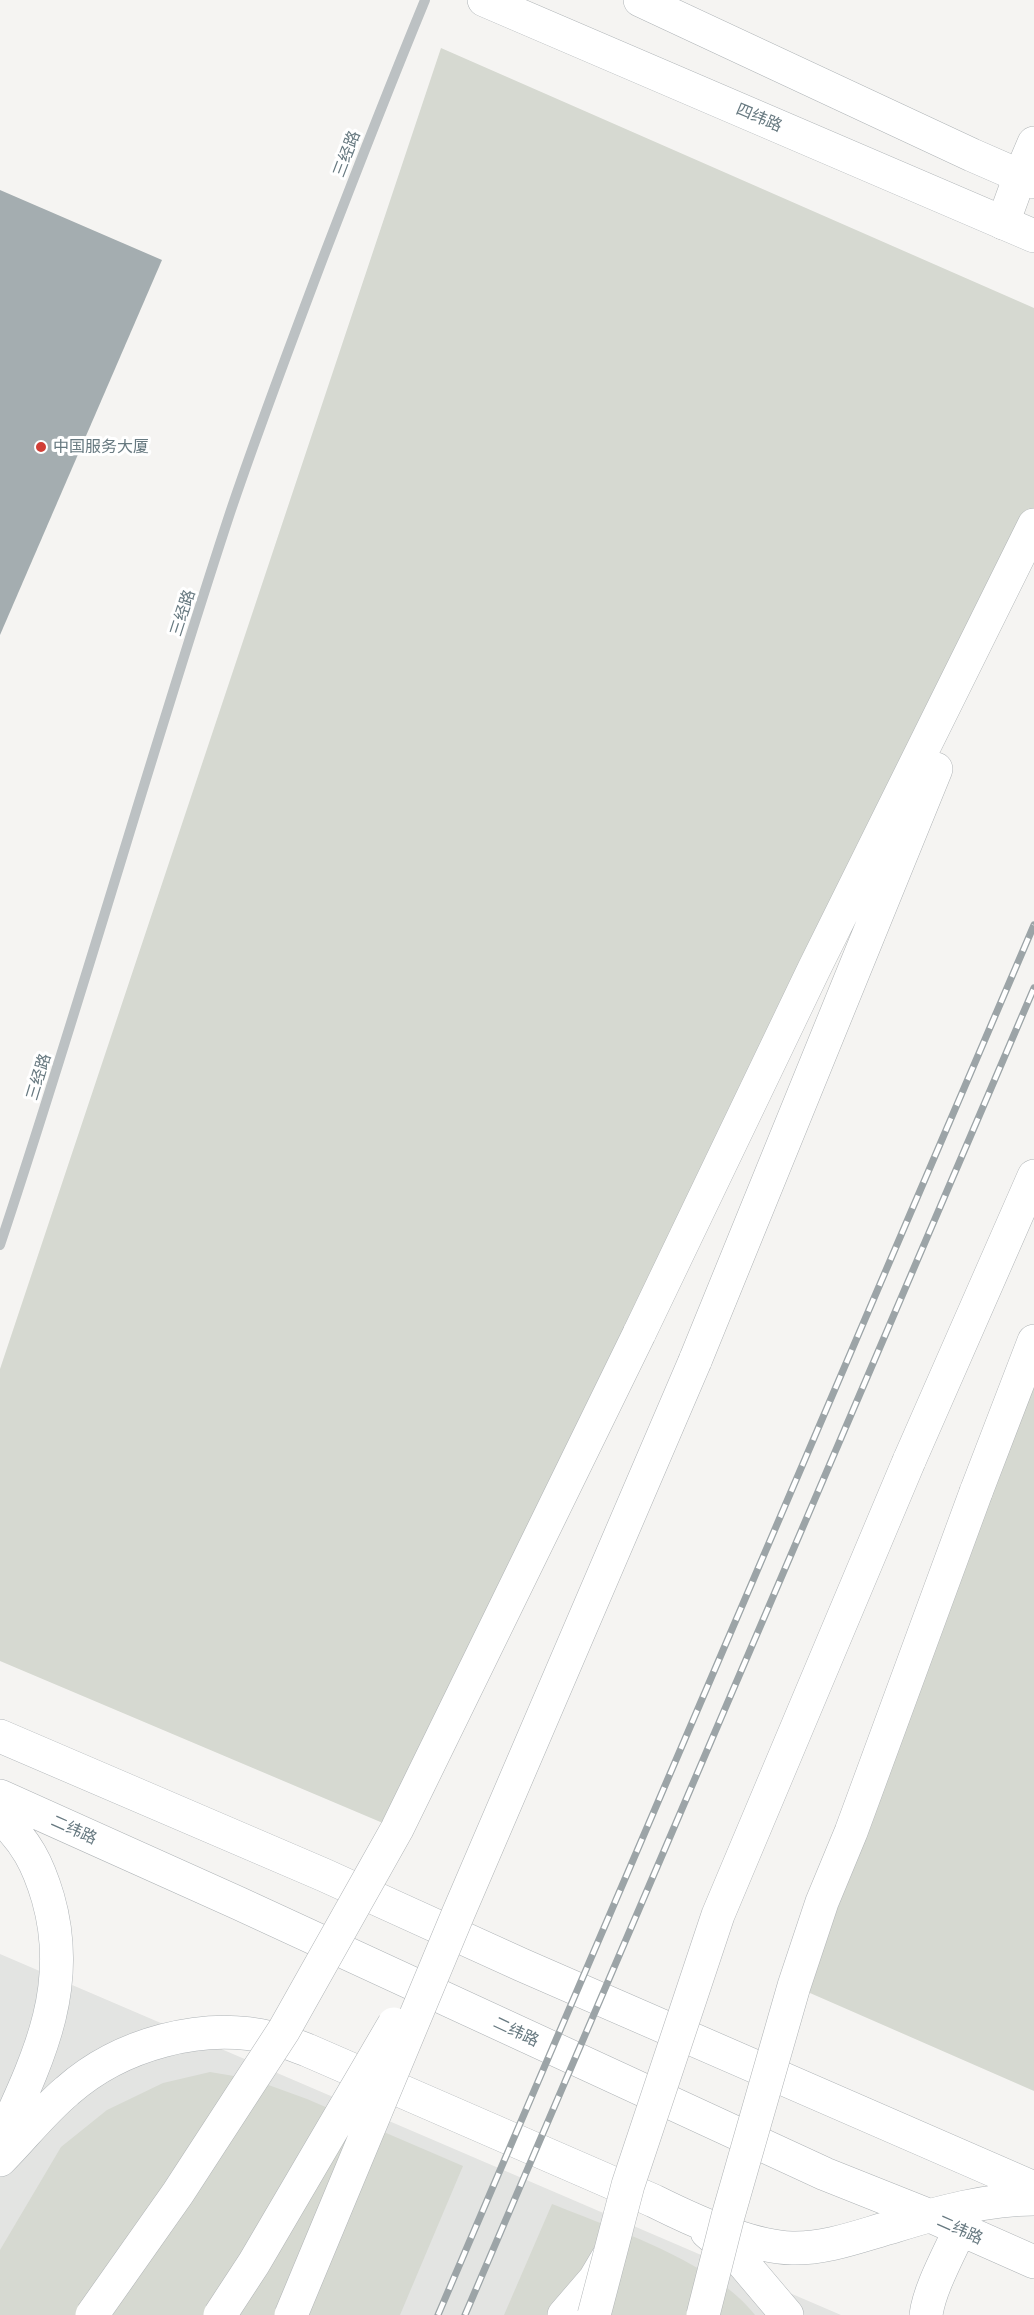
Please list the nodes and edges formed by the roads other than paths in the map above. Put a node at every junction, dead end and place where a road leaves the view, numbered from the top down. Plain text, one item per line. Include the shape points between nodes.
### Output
1 (425, 0) edge
2 (484, 0) edge
3 (640, 0) edge
4 (1034, 143) edge
5 (1027, 179) edge
6 (1004, 223) junction
7 (1034, 236) edge
8 (1034, 525) edge
9 (1034, 532) edge
10 (1034, 1176) edge
11 (0, 1245) edge
12 (1034, 1341) edge
13 (0, 1736) edge
14 (0, 1796) edge
15 (0, 1817) edge
16 (458, 1914) junction
17 (0, 2142) edge
18 (0, 2160) edge
19 (986, 2168) junction
20 (1034, 2188) edge
21 (1034, 2199) edge
22 (928, 2215) junction
23 (685, 2217) junction
24 (965, 2218) junction
25 (609, 2255) junction
26 (1034, 2262) edge
27 (92, 2315) edge
28 (220, 2315) edge
29 (291, 2315) edge
30 (564, 2315) edge
31 (594, 2315) edge
32 (703, 2315) edge
33 (787, 2315) edge
34 (926, 2315) edge

1 - 11 street, 三经路 via 296,330 231,511
2 - 6 main road, 四纬路
3 - 5 main road
4 - 5 main road
5 - 6 main road
6 - 7 main road, 四纬路
8 - 27 main road, bridge via 392,1839 284,2030 178,2193
9 - 16 main road, bridge via 695,1361
10 - 25 main road, bridge via 909,1461 718,1916 647,2126
12 - 32 main road, bridge via 806,1946
13 - 19 main road
14 - 22 main road, 二纬路 via 825,2174
15 - 17 main road via 19,1834 32,1854 43,1883 57,1957 54,2002 42,2046
16 - 28 main road, bridge
16 - 29 main road, bridge
18 - 23 main road via 61,2096 109,2061 166,2041 239,2034 272,2038 307,2050
19 - 20 main road
19 - 24 main road
21 - 24 main road via 1011,2199
22 - 23 main road via 846,2240 801,2248 748,2240
22 - 24 main road
23 - 33 main road via 743,2263
24 - 26 main road, 二纬路
24 - 34 main road via 930,2296
25 - 30 main road via 595,2279
25 - 31 main road, bridge

